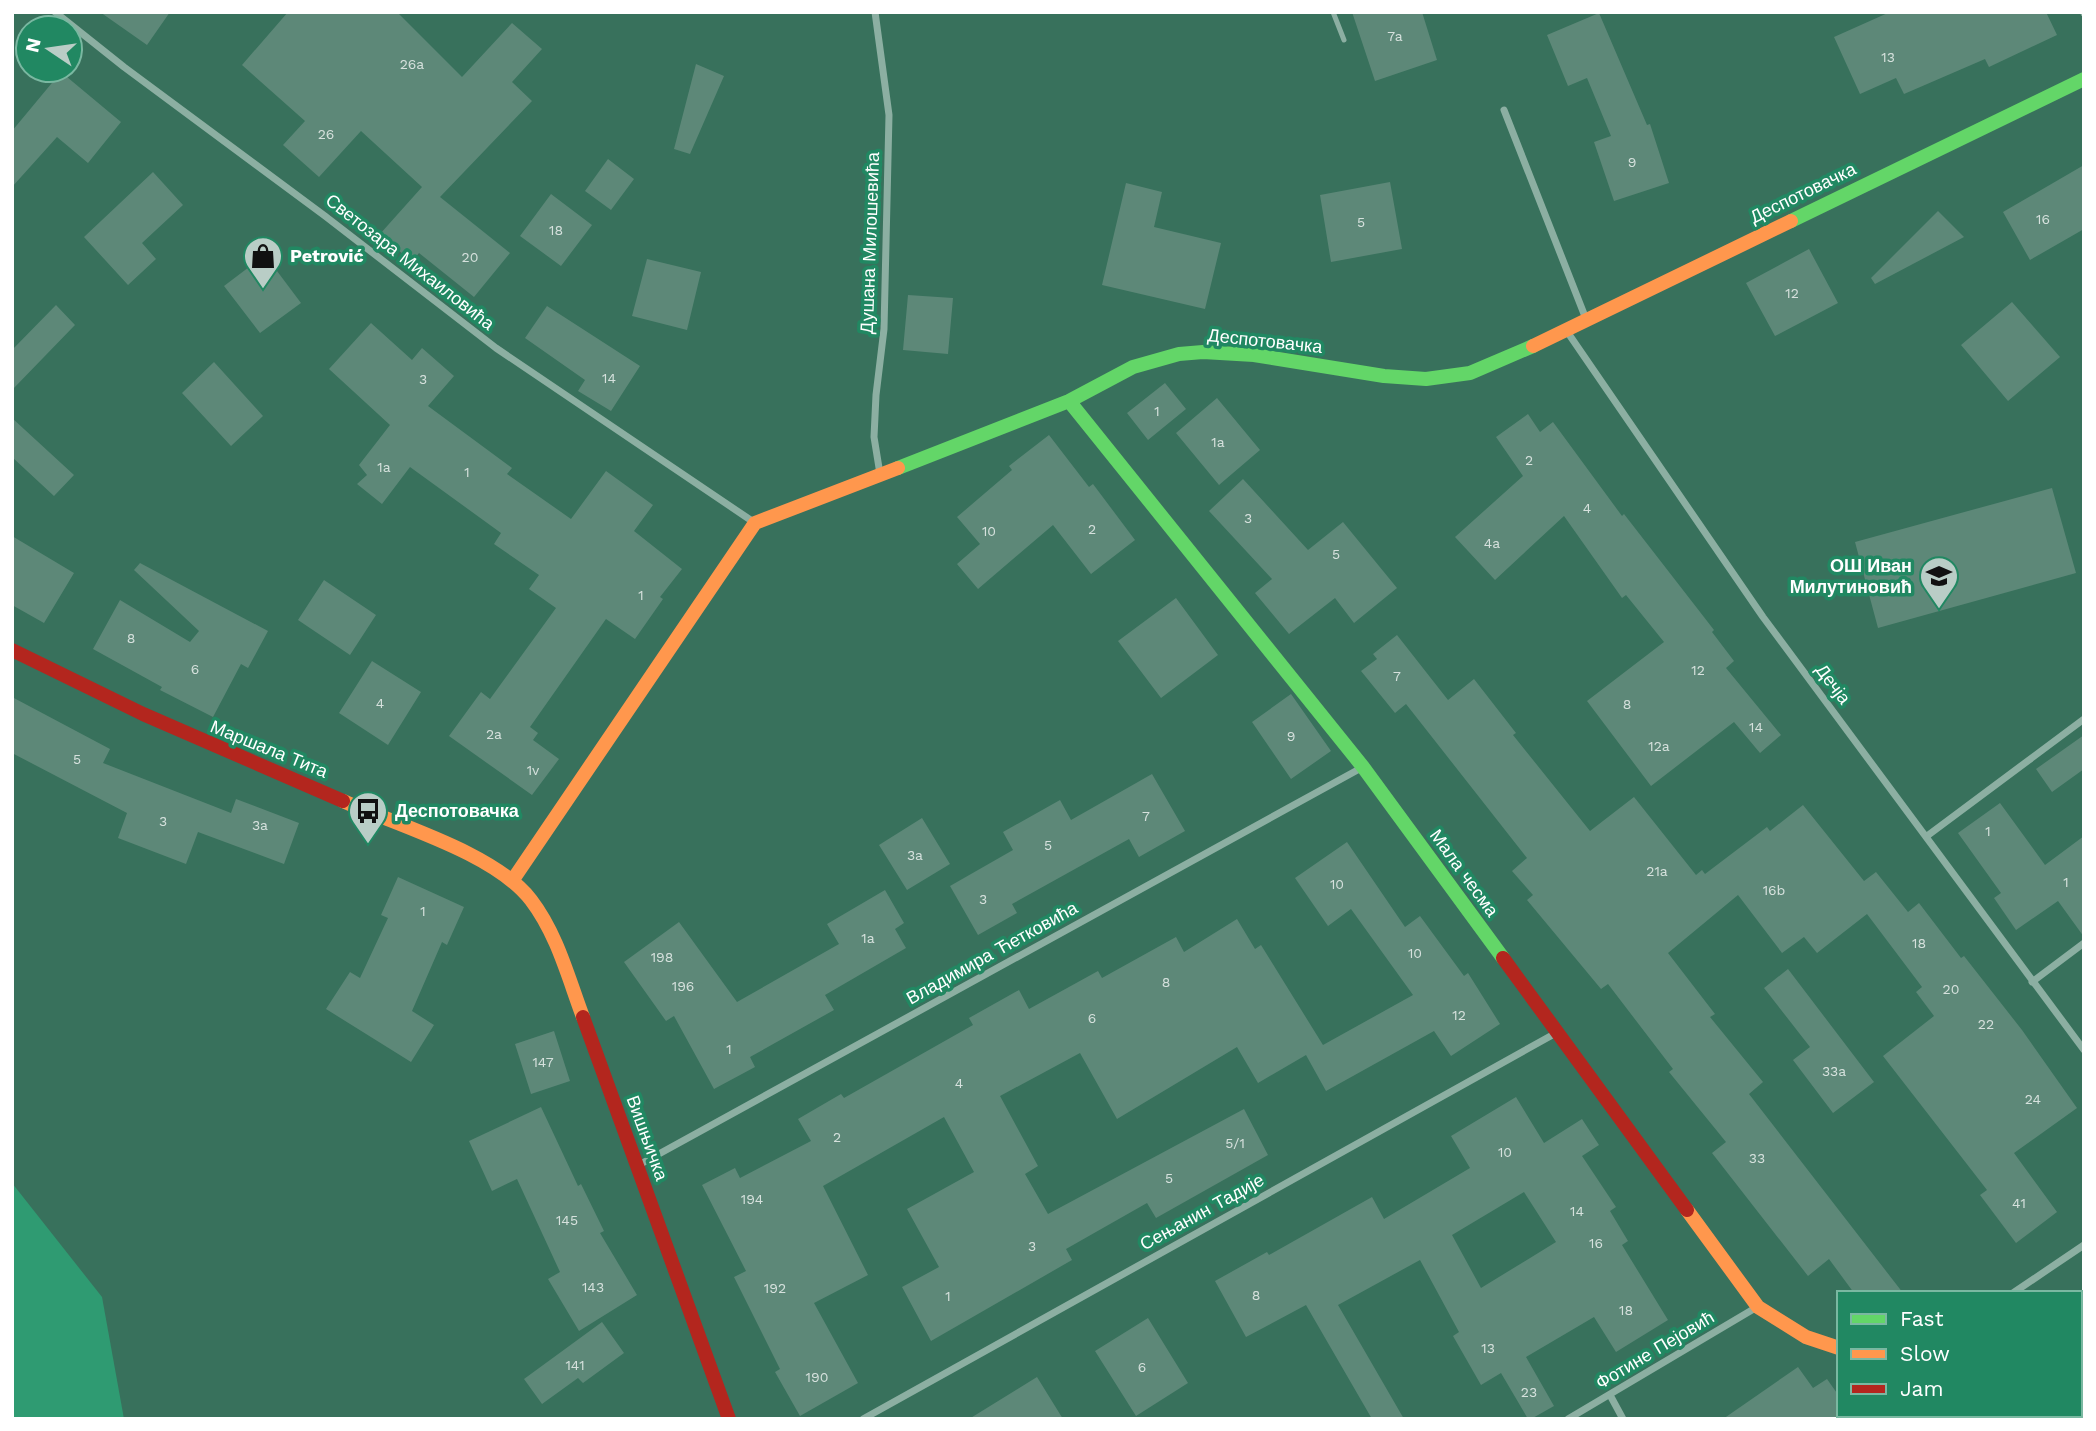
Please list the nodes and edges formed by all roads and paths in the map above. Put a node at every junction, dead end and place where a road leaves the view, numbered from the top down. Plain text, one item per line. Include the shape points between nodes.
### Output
1 (55, 12) edge
2 (875, 12) edge
3 (1333, 12) edge
4 (1343, 40) dead end
5 (2084, 79) edge
6 (1504, 110) dead end
7 (1586, 319) junction
8 (1566, 330) junction
9 (1069, 401) junction
10 (880, 475) junction
11 (755, 523) junction
12 (12, 650) edge
13 (2084, 719) edge
14 (1363, 767) junction
15 (1927, 836) junction
16 (512, 881) junction
17 (2084, 943) edge
18 (2032, 982) junction
19 (1556, 1032) junction
20 (2084, 1050) edge
21 (637, 1166) junction
22 (2084, 1245) edge
23 (2015, 1291) edge
24 (1758, 1307) junction
25 (1837, 1348) edge
26 (1610, 1395) junction
27 (729, 1419) edge
28 (863, 1419) edge
29 (1568, 1419) edge
30 (1623, 1419) edge

1 - 11 street, Светозара Михаиловића via 496,348
2 - 10 street, Душана Милошевића via 889,115 884,329 874,437
3 - 4 lane
5 - 7 street, Деспотовачка
6 - 7 street
7 - 8 street, Деспотовачка
8 - 9 street, Деспотовачка via 1502,359 1441,379 1191,352 1135,366
8 - 15 street, Дечја via 1763,617
9 - 10 street, Деспотовачка
9 - 14 street, Мала чесма
10 - 11 street, Деспотовачка
11 - 16 street
12 - 16 street, Маршала Тита via 196,739 486,864
13 - 15 street
14 - 19 street, Мала чесма
14 - 21 street, Владимира Ћетковића
15 - 18 street, Дечја
16 - 21 street, Вишњичка via 556,943
17 - 18 street
18 - 20 street, Дечја
19 - 24 street, Мала чесма
19 - 28 street, Сењанин Тадије
21 - 27 street, Вишњичка
22 - 23 street
24 - 25 street, Мала чесма via 1793,1332
24 - 26 street, Фотине Пејовић
26 - 29 street, Фотине Пејовић
26 - 30 street

